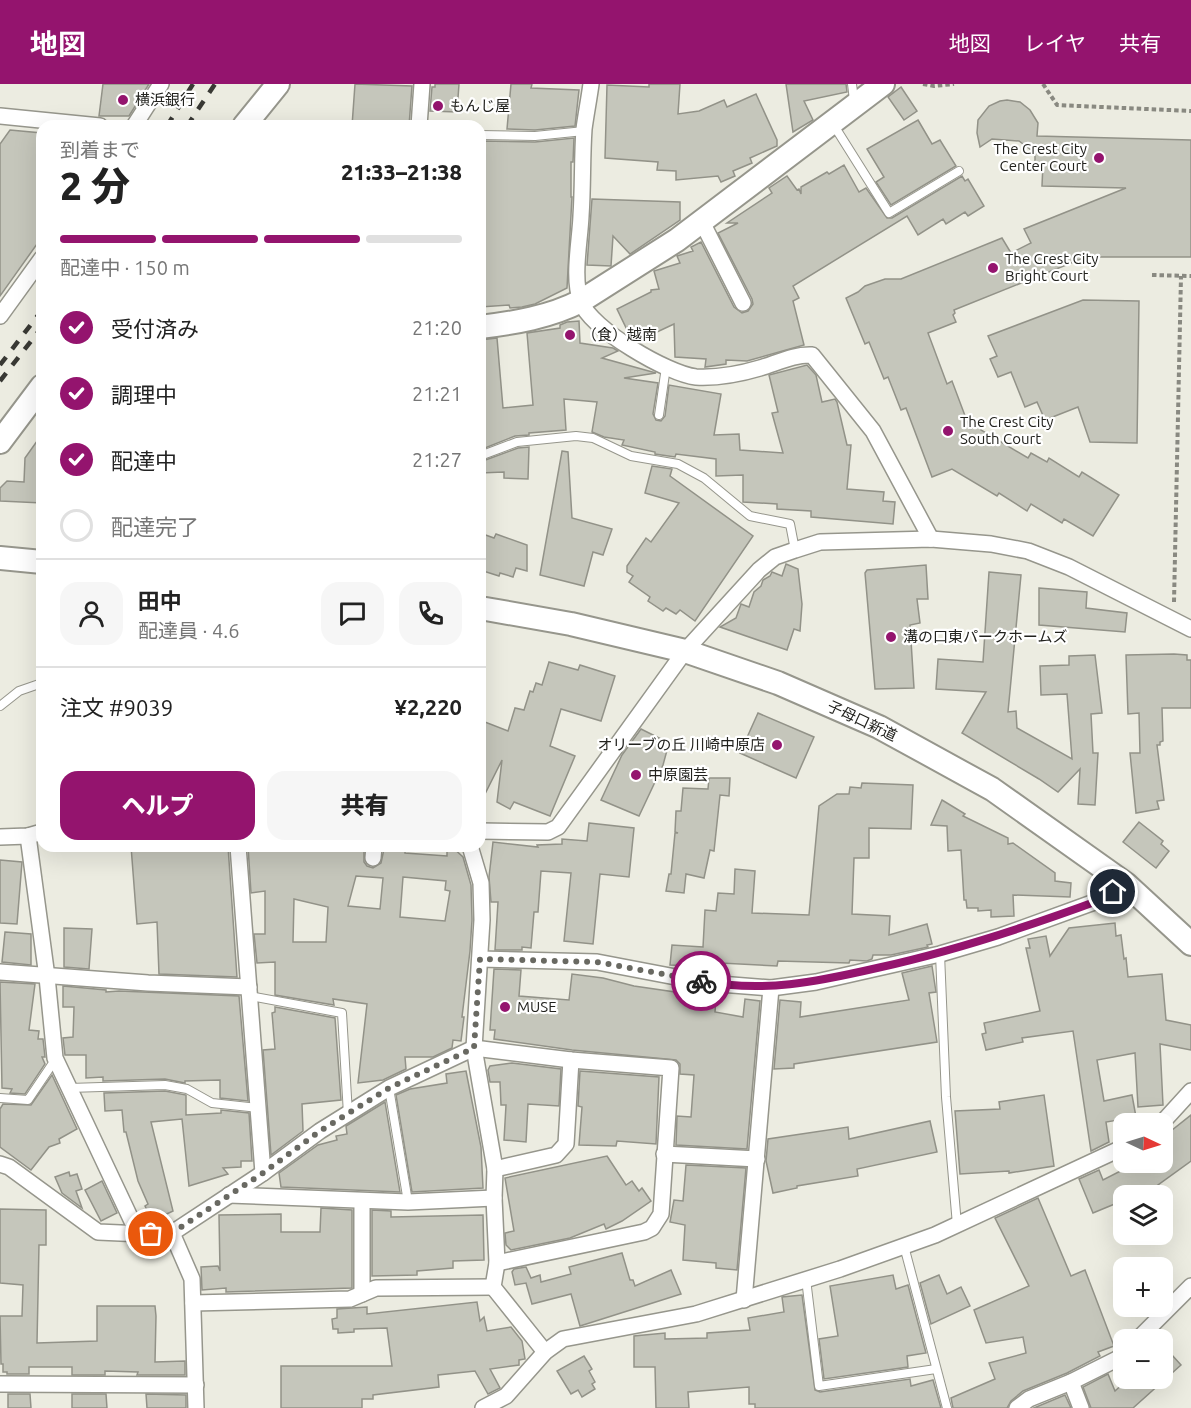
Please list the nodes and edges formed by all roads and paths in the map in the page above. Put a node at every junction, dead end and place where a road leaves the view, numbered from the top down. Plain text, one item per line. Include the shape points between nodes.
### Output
1 (161, 84) edge
2 (279, 84) edge
3 (422, 84) edge
4 (591, 84) edge
5 (883, 84) edge
6 (923, 84) edge
7 (954, 84) edge
8 (1043, 84) edge
9 (853, 95) edge
10 (1191, 111) edge
11 (0, 116) edge
12 (40, 120) edge
13 (138, 120) edge
14 (249, 120) edge
15 (419, 120) edge
16 (832, 122) junction
17 (584, 131) junction
18 (486, 135) edge
19 (959, 171) dead end
20 (702, 222) junction
21 (36, 266) edge
22 (1152, 275) dead end
23 (1181, 276) junction
24 (1191, 276) edge
25 (580, 301) junction
26 (743, 303) dead end
27 (0, 316) edge
28 (486, 326) edge
29 (666, 367) junction
30 (36, 395) edge
31 (659, 415) dead end
32 (0, 442) edge
33 (486, 454) edge
34 (931, 539) junction
35 (795, 550) junction
36 (0, 558) edge
37 (36, 561) edge
38 (1174, 608) dead end
39 (486, 609) edge
40 (1191, 629) edge
41 (685, 651) junction
42 (36, 685) edge
43 (0, 706) edge
44 (486, 831) edge
45 (35, 834) edge
46 (0, 837) edge
47 (37, 852) edge
48 (238, 852) edge
49 (472, 852) edge
50 (1126, 884) junction
51 (1191, 944) edge
52 (940, 954) junction
53 (480, 959) junction
54 (0, 972) edge
55 (47, 976) junction
56 (771, 988) junction
57 (249, 991) junction
58 (474, 1048) junction
59 (55, 1058) junction
60 (571, 1060) junction
61 (69, 1088) junction
62 (389, 1088) junction
63 (1191, 1091) edge
64 (0, 1098) edge
65 (258, 1108) junction
66 (1171, 1113) edge
67 (348, 1114) junction
68 (1113, 1152) edge
69 (664, 1154) junction
70 (757, 1160) junction
71 (0, 1164) edge
72 (495, 1169) junction
73 (263, 1173) junction
74 (229, 1195) junction
75 (494, 1198) junction
76 (362, 1201) junction
77 (408, 1202) junction
78 (957, 1226) junction
79 (172, 1233) junction
80 (138, 1234) junction
81 (904, 1246) junction
82 (496, 1263) junction
83 (806, 1279) junction
84 (1191, 1286) edge
85 (493, 1287) junction
86 (362, 1294) junction
87 (744, 1300) junction
88 (193, 1304) junction
89 (1148, 1329) edge
90 (545, 1352) junction
91 (1113, 1361) edge
92 (936, 1369) junction
93 (1071, 1382) junction
94 (0, 1384) edge
95 (196, 1385) junction
96 (196, 1408) edge
97 (483, 1408) edge
98 (947, 1408) edge
99 (1017, 1408) edge
100 (1082, 1408) edge

1 - 13 street
2 - 14 street
3 - 15 street
4 - 17 street
5 - 9 street
6 - 7 path
8 - 10 path via 1057,105
9 - 16 street
11 - 12 street
16 - 19 lane via 889,213
16 - 20 street
17 - 18 lane
17 - 25 street via 577,279
20 - 25 street
20 - 26 street
21 - 27 street
22 - 23 path
23 - 24 path
23 - 38 path
25 - 28 street via 566,309
25 - 29 street via 589,317 626,345
29 - 31 lane
29 - 34 street via 684,375 715,376 812,355 873,431
30 - 32 street
33 - 35 lane via 517,442 576,436 593,438 631,456 678,464 704,478 750,516 790,524
34 - 35 street via 820,542
34 - 40 street via 1028,551 1069,567
35 - 41 street via 775,557 759,570
36 - 37 street
39 - 41 street, 子母口新道
41 - 44 street via 558,827 548,832
41 - 50 street, 子母口新道 via 778,683 879,727 992,789
42 - 43 lane via 19,691
45 - 46 street
47 - 55 street
48 - 57 street
49 - 53 street via 481,884
50 - 51 street, 子母口新道
50 - 52 street via 1100,900
52 - 56 street
52 - 78 lane
53 - 56 street via 597,962 707,982
53 - 58 street
54 - 55 street
55 - 57 street
55 - 59 street
56 - 70 street
57 - 65 street
57 - 67 lane via 342,1013
58 - 60 street
58 - 62 street
58 - 72 street
59 - 61 street
59 - 64 lane via 28,1100
60 - 69 street via 671,1068
60 - 72 street via 563,1150
61 - 65 lane via 165,1085 187,1089 212,1103
61 - 80 street
62 - 67 street
62 - 77 lane
63 - 66 street
65 - 73 street
67 - 73 street
68 - 78 street
69 - 70 street
69 - 82 street via 661,1214 652,1228
70 - 87 street
71 - 80 street via 98,1232
72 - 75 street
73 - 74 street
74 - 76 street
74 - 79 street
75 - 77 street
75 - 82 street
76 - 77 street
76 - 86 street
78 - 81 street
79 - 80 street
79 - 88 street via 192,1279
81 - 83 street
81 - 92 lane
82 - 85 street
83 - 87 street
83 - 92 lane via 819,1386
84 - 89 street
85 - 86 street via 376,1288
85 - 90 street
86 - 88 street via 350,1299
87 - 90 street via 696,1314 562,1339
88 - 95 street
90 - 97 street via 506,1396
91 - 93 street
92 - 98 lane
93 - 99 street
93 - 100 street
94 - 95 street
95 - 96 street

